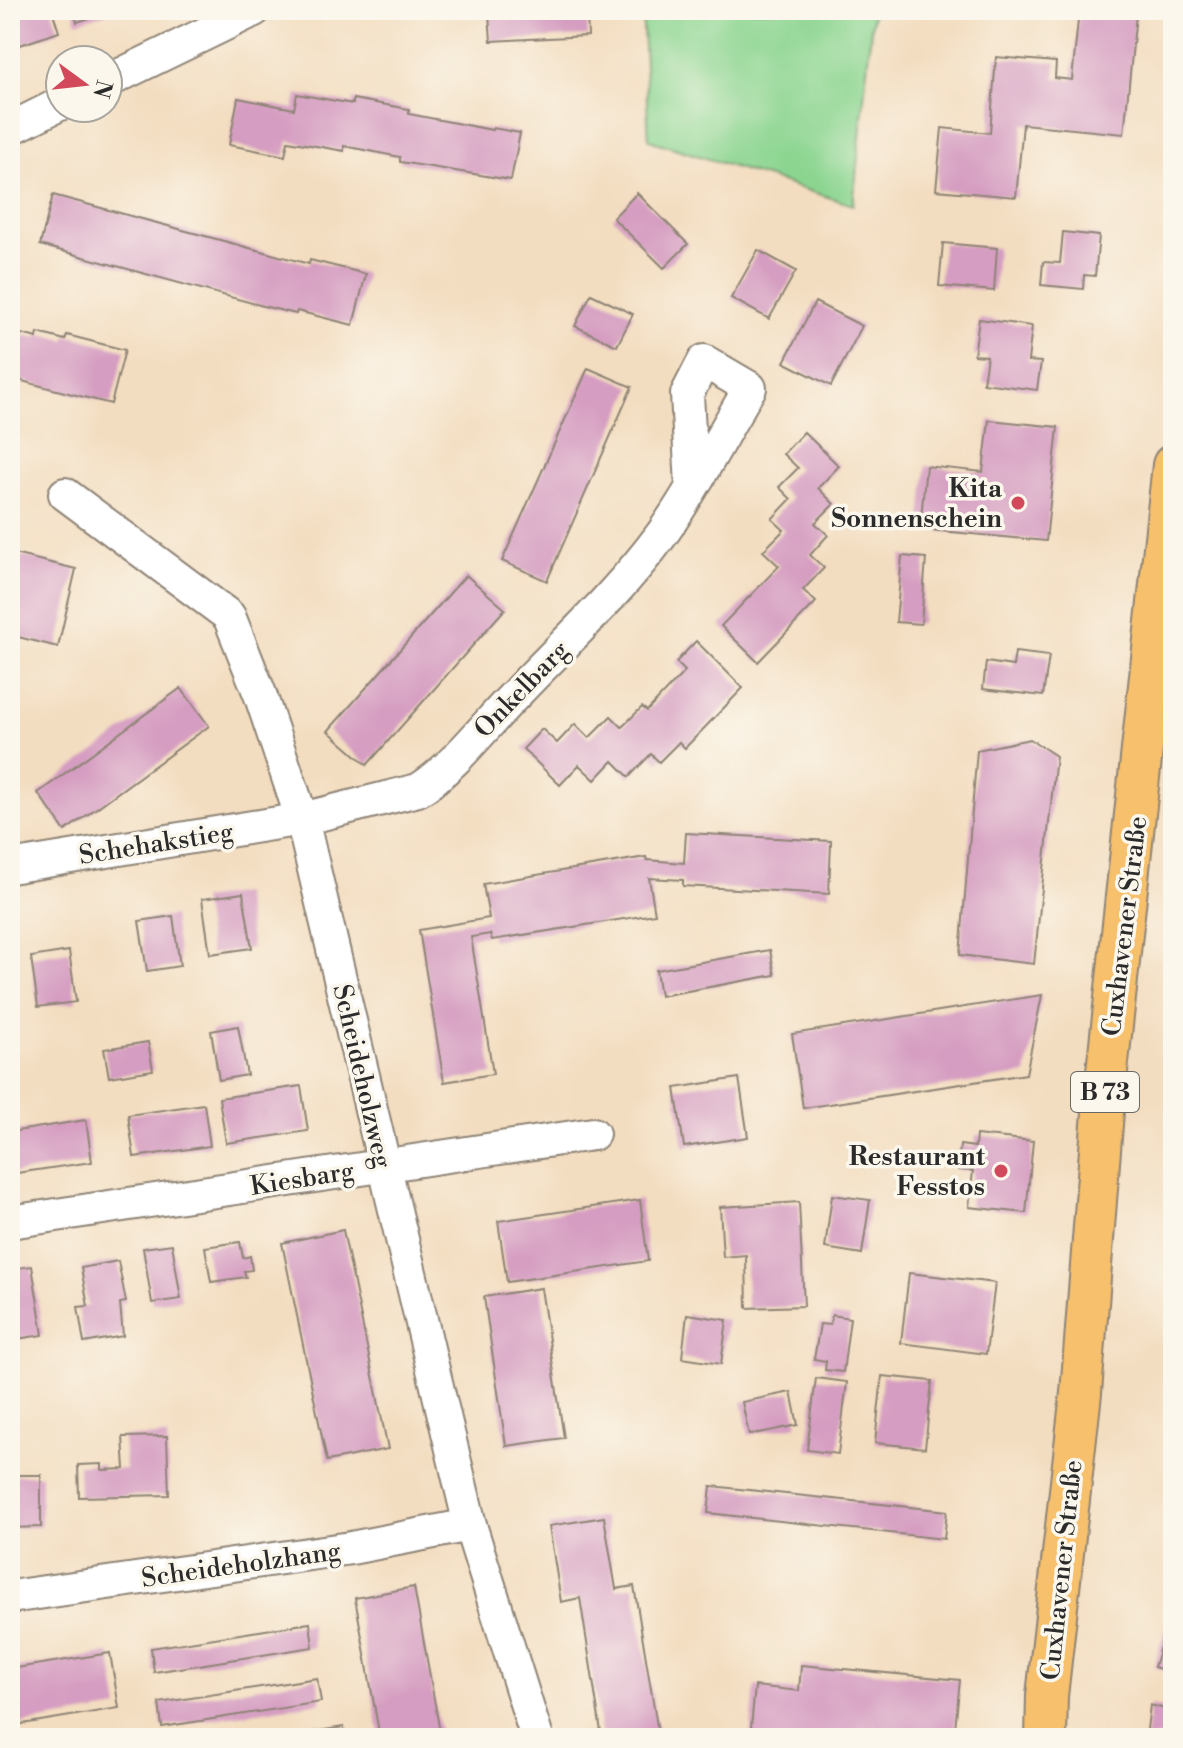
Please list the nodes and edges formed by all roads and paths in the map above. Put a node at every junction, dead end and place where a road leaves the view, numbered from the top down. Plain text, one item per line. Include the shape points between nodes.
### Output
1 (254, 10) edge
2 (124, 73) edge
3 (44, 112) edge
4 (10, 129) edge
5 (1173, 465) edge
6 (692, 487) dead end
7 (65, 494) dead end
8 (302, 819) junction
9 (10, 867) edge
10 (593, 1134) dead end
11 (385, 1165) junction
12 (10, 1222) edge
13 (470, 1525) junction
14 (10, 1597) edge
15 (1045, 1732) edge
16 (537, 1738) edge

1 - 2 street
3 - 4 street
5 - 15 main road, Cuxhavener Straße / B 73 via 1104,1099 1081,1393
6 - 8 street, Onkelbarg via 644,557 429,784 409,794
7 - 8 street, Scheideholzweg via 229,616
8 - 9 street, Schehakstieg
8 - 11 street, Scheideholzweg
10 - 11 street, Kiesbarg
11 - 12 street, Kiesbarg
11 - 13 street, Scheideholzweg
13 - 14 street, Scheideholzhang via 351,1548
13 - 16 street, Scheideholzweg

